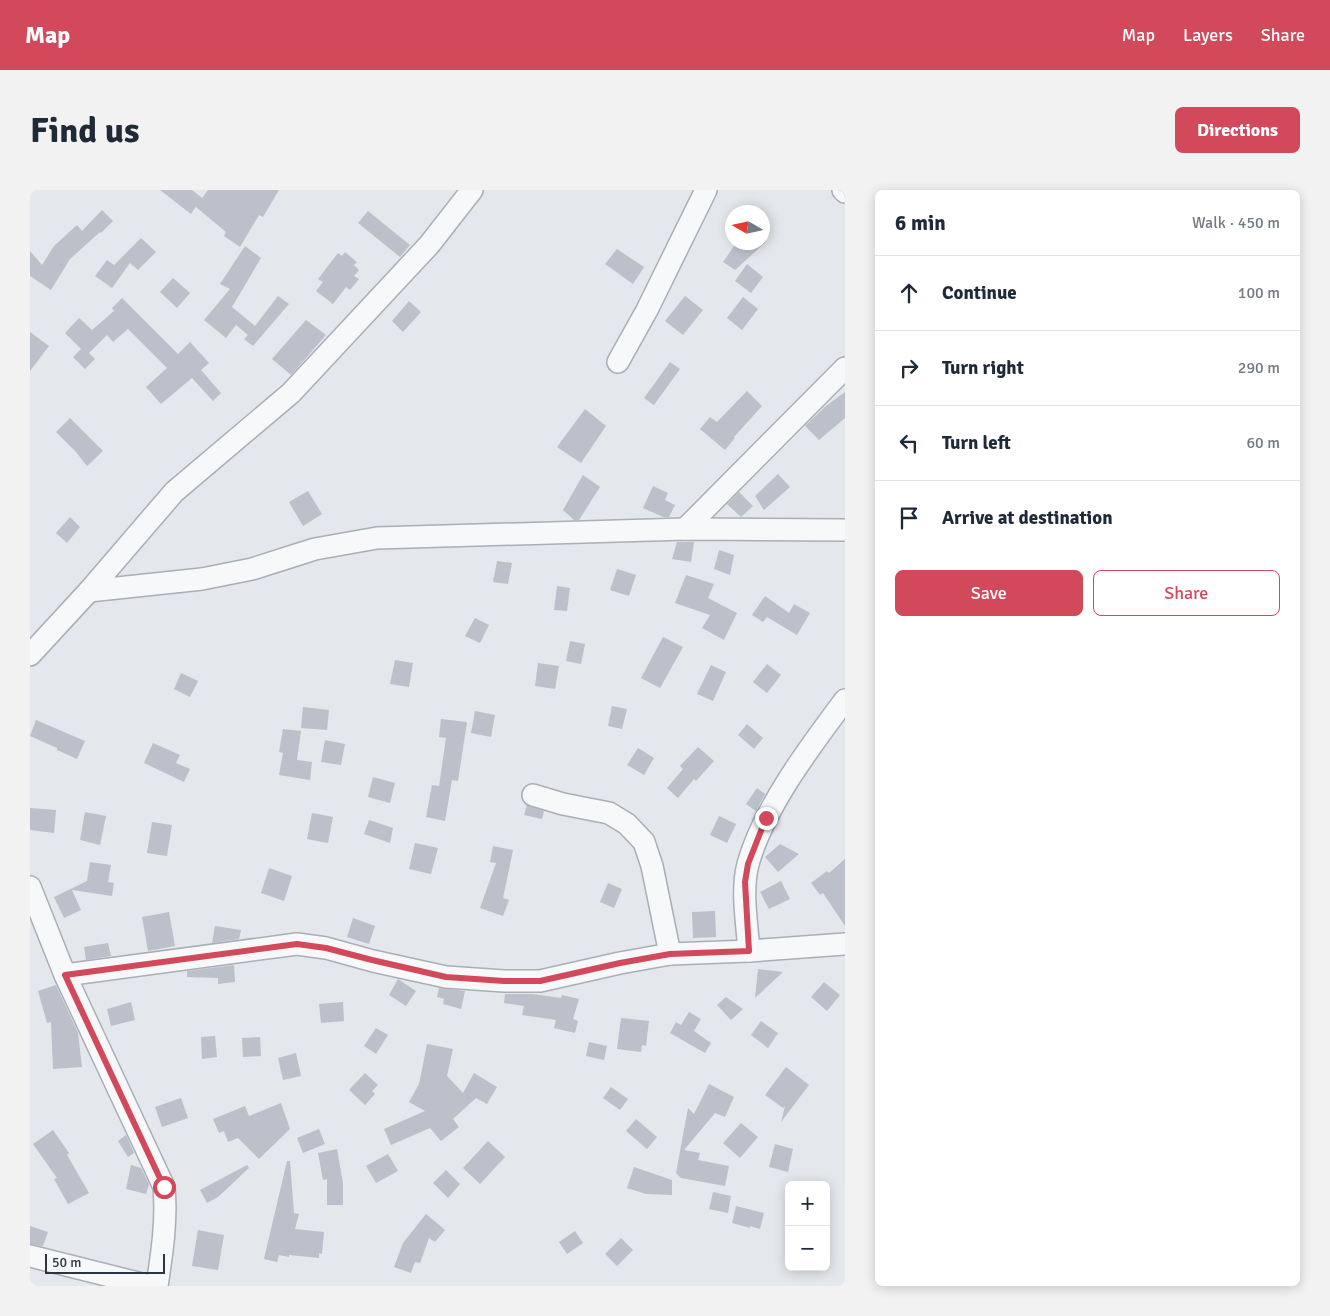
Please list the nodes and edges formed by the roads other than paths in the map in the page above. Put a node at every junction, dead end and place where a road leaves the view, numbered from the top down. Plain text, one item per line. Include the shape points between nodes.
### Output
1 (472, 190) edge
2 (706, 190) edge
3 (618, 362) dead end
4 (845, 368) edge
5 (685, 529) junction
6 (845, 530) edge
7 (89, 591) junction
8 (30, 655) edge
9 (845, 700) edge
10 (533, 795) dead end
11 (30, 887) edge
12 (845, 944) edge
13 (749, 951) junction
14 (670, 954) junction
15 (65, 975) junction
16 (30, 1256) edge
17 (150, 1286) edge
18 (157, 1286) edge

1 - 7 street via 429,245 291,392 174,492
2 - 3 street
4 - 5 street
5 - 6 street
5 - 7 street via 377,538 316,549 252,569 202,579
7 - 8 street
9 - 13 street via 809,749 766,818 748,864 745,902
10 - 14 street via 609,813 627,824 644,842
11 - 15 street
12 - 13 street
13 - 14 street
14 - 15 street via 540,981 504,981 446,977 297,944
15 - 18 street via 164,1187 165,1226
16 - 17 street

